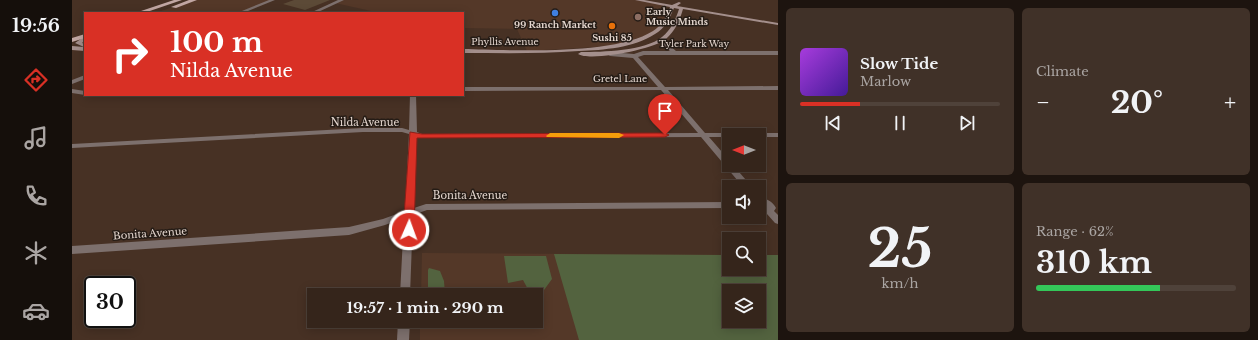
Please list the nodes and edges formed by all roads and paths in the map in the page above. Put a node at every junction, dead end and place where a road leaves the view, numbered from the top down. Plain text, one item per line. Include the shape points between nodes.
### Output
1 (179, 0) edge
2 (194, 0) edge
3 (274, 0) edge
4 (342, 0) edge
5 (637, 0) edge
6 (659, 0) edge
7 (679, 2) edge
8 (673, 6) junction
9 (682, 7) junction
10 (141, 12) edge
11 (158, 12) edge
12 (243, 12) edge
13 (314, 12) edge
14 (778, 20) edge
15 (778, 24) edge
16 (84, 30) edge
17 (72, 34) edge
18 (84, 37) edge
19 (84, 38) edge
20 (72, 40) edge
21 (661, 40) junction
22 (84, 47) edge
23 (72, 48) edge
24 (84, 48) edge
25 (464, 51) edge
26 (548, 51) junction
27 (72, 53) edge
28 (84, 53) edge
29 (675, 53) junction
30 (778, 53) edge
31 (610, 54) junction
32 (635, 56) junction
33 (84, 77) edge
34 (72, 82) edge
35 (663, 88) junction
36 (778, 88) edge
37 (464, 89) edge
38 (72, 92) edge
39 (84, 93) edge
40 (413, 96) edge
41 (413, 134) junction
42 (703, 135) junction
43 (778, 135) edge
44 (72, 146) edge
45 (742, 180) edge
46 (722, 205) edge
47 (773, 207) edge
48 (409, 212) junction
49 (778, 221) edge
50 (72, 250) edge
51 (405, 288) edge
52 (404, 328) edge
53 (403, 340) edge

1 - 10 main road
2 - 11 main road
3 - 12 street
4 - 13 street
5 - 8 street
6 - 7 street
7 - 8 street
7 - 9 street
7 - 14 street
8 - 9 street
8 - 26 street, Phyllis Avenue via 660,28 638,41 613,46
9 - 15 street
9 - 21 street via 671,29
16 - 17 main road
18 - 20 main road
19 - 22 street via 78,43
21 - 29 street
21 - 31 street, Phyllis Avenue
23 - 24 street
25 - 26 street, Phyllis Avenue
26 - 31 street, Phyllis Avenue
27 - 28 street
29 - 30 street, Tyler Park Way
29 - 32 street, Tyler Park Way via 643,53
31 - 32 street, Tyler Park Way
32 - 35 street
33 - 34 street
35 - 36 street, Gretel Lane
35 - 37 street, Gretel Lane
35 - 42 street
38 - 39 street
40 - 41 street
41 - 42 street, Nilda Avenue
41 - 44 street, Nilda Avenue via 402,130 363,130
41 - 48 street
42 - 43 street, Nilda Avenue
42 - 45 street
46 - 48 street, Bonita Avenue via 426,207
47 - 49 street
48 - 50 street, Bonita Avenue via 385,222 349,231
48 - 51 street
52 - 53 street

